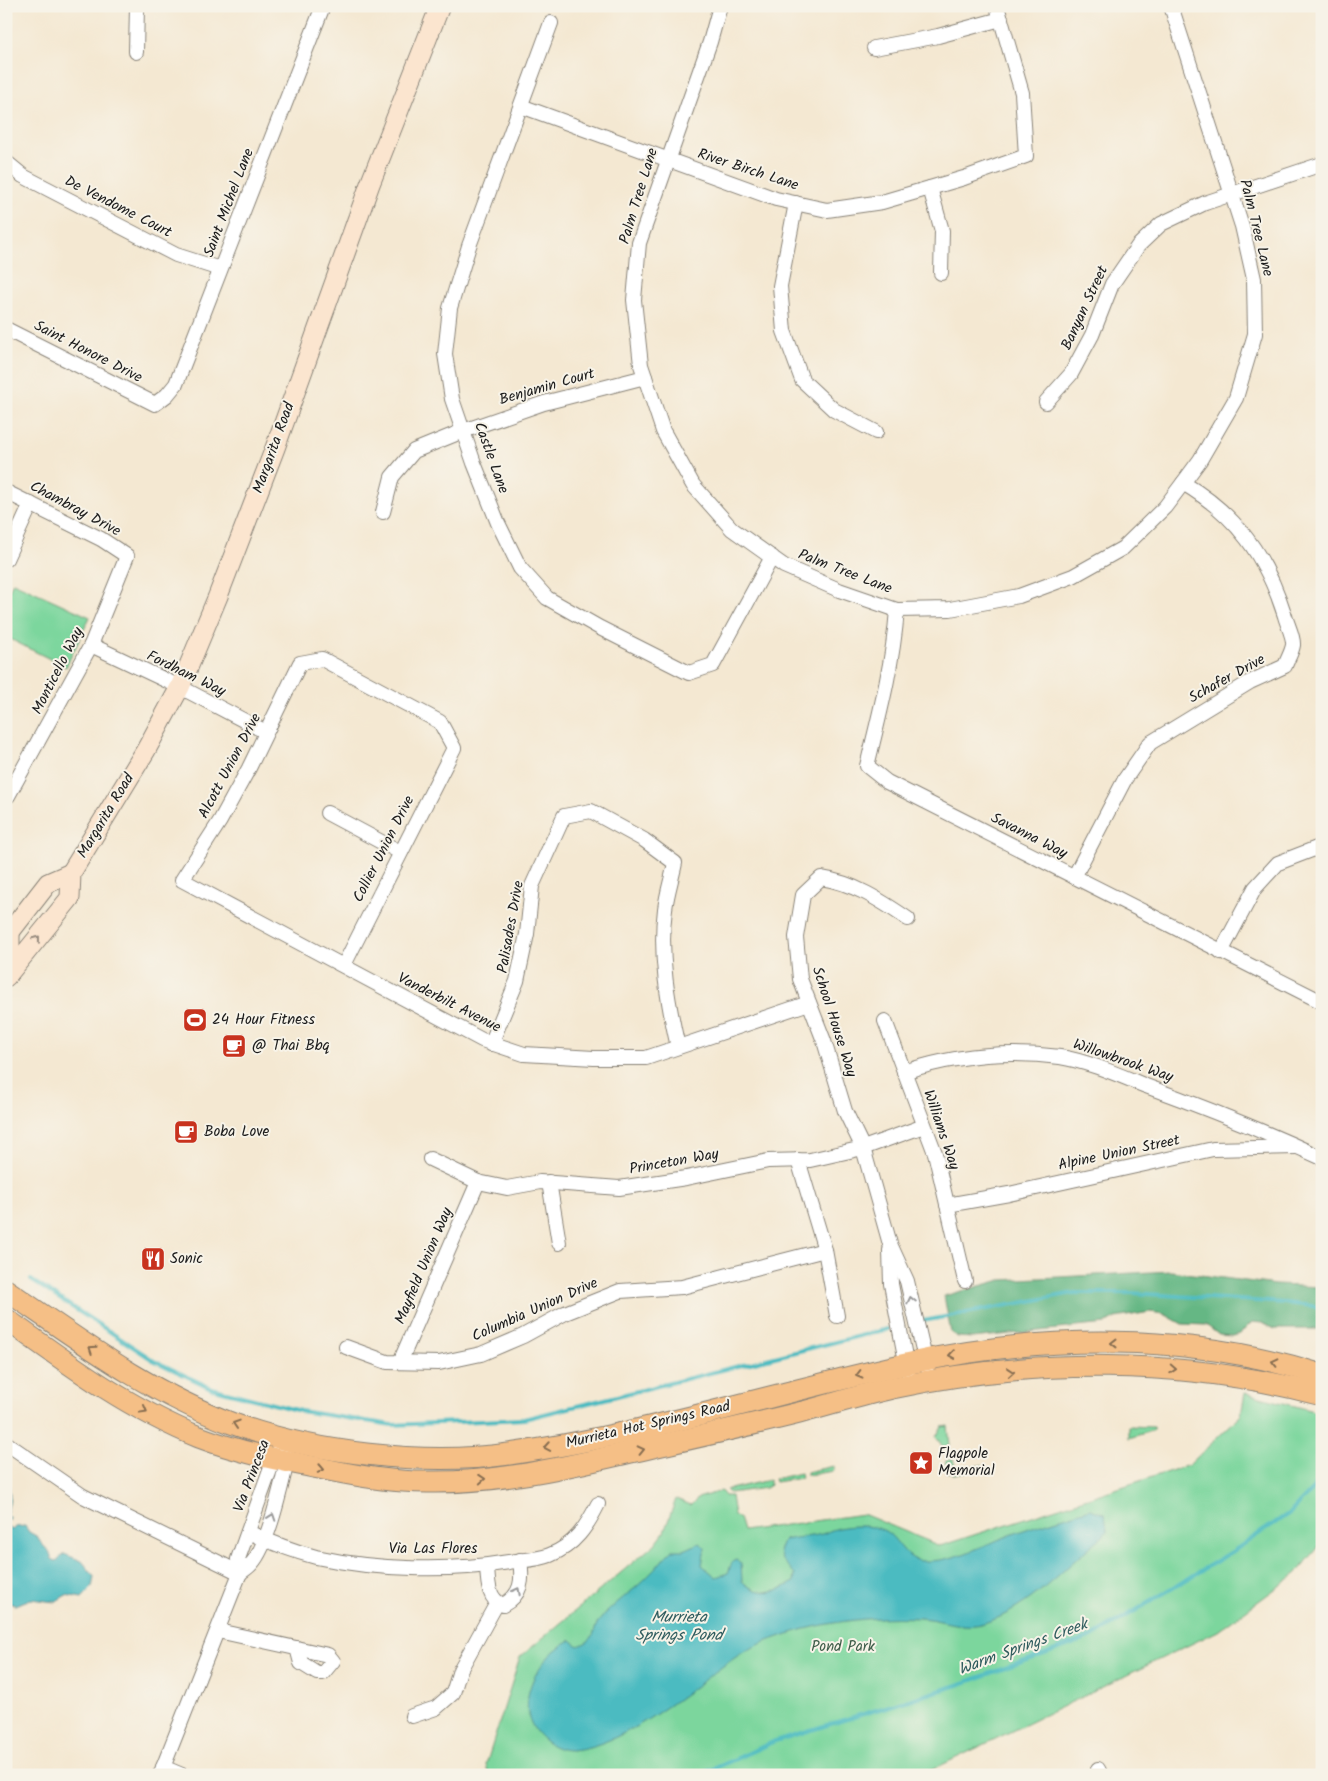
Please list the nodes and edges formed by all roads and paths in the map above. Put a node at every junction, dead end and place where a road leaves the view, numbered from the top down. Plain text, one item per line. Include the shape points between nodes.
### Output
1 (137, 6) edge
2 (323, 6) edge
3 (440, 6) edge
4 (720, 6) edge
5 (1171, 6) edge
6 (999, 13) edge
7 (551, 23) dead end
8 (874, 48) dead end
9 (136, 52) dead end
10 (521, 106) junction
11 (668, 159) junction
12 (6, 162) edge
13 (1322, 164) edge
14 (930, 188) junction
15 (1232, 193) junction
16 (796, 203) junction
17 (220, 269) junction
18 (941, 273) dead end
19 (6, 328) edge
20 (645, 377) junction
21 (1046, 402) dead end
22 (155, 404) joint
23 (463, 431) junction
24 (876, 432) dead end
25 (1183, 483) junction
26 (6, 492) edge
27 (31, 504) junction
28 (383, 512) dead end
29 (127, 556) joint
30 (772, 557) junction
31 (6, 558) edge
32 (897, 610) junction
33 (91, 645) junction
34 (180, 687) junction
35 (266, 732) junction
36 (454, 748) joint
37 (7, 795) edge
38 (327, 813) dead end
39 (1322, 846) edge
40 (400, 852) junction
41 (71, 873) junction
42 (1074, 877) junction
43 (182, 880) joint
44 (908, 919) dead end
45 (8, 935) edge
46 (1221, 952) junction
47 (6, 955) edge
48 (344, 966) junction
49 (6, 977) edge
50 (1322, 1002) edge
51 (809, 1003) junction
52 (885, 1021) dead end
53 (492, 1044) junction
54 (678, 1048) junction
55 (904, 1072) junction
56 (924, 1126) junction
57 (1299, 1147) junction
58 (863, 1148) junction
59 (1322, 1158) edge
60 (430, 1159) dead end
61 (798, 1160) junction
62 (478, 1182) junction
63 (549, 1182) junction
64 (947, 1205) junction
65 (559, 1243) dead end
66 (890, 1244) junction
67 (825, 1250) junction
68 (965, 1281) dead end
69 (6, 1290) edge
70 (837, 1316) dead end
71 (6, 1319) edge
72 (346, 1347) dead end
73 (400, 1362) junction
74 (916, 1362) junction
75 (1322, 1375) edge
76 (921, 1384) junction
77 (1322, 1395) edge
78 (282, 1438) junction
79 (6, 1443) edge
80 (280, 1461) junction
81 (598, 1504) dead end
82 (248, 1532) junction
83 (264, 1539) junction
84 (520, 1560) junction
85 (487, 1566) junction
86 (240, 1573) junction
87 (497, 1603) junction
88 (218, 1631) junction
89 (297, 1648) dead end
90 (412, 1716) dead end
91 (161, 1771) edge
92 (182, 1775) edge

1 - 9 street
2 - 17 street, Saint Michel Lane
3 - 34 main road, Margarita Road via 370,184 275,448
4 - 11 street, Palm Tree Lane
5 - 15 street, Palm Tree Lane
6 - 8 street via 938,36
6 - 14 street, River Birch Lane via 1022,93 1026,156
7 - 10 street, Castle Lane
10 - 11 street, River Birch Lane
10 - 23 street, Castle Lane via 469,246 450,308 445,354 452,399
11 - 16 street, River Birch Lane via 776,199
11 - 20 street, Palm Tree Lane via 639,243 634,300
12 - 17 street, De Vendome Court via 23,176 176,255
13 - 15 street, Banyan Street
14 - 16 street, River Birch Lane via 882,202 828,210
14 - 18 street via 942,231
15 - 21 street, Banyan Street via 1161,224 1138,246 1112,284 1092,335 1071,374
15 - 25 street, Palm Tree Lane via 1254,279 1255,334 1236,398
16 - 24 street via 780,286 784,330 802,380 834,410
17 - 22 street, Saint Michel Lane via 176,384
19 - 22 street, Saint Honore Drive
20 - 23 street, Benjamin Court via 544,403
20 - 30 street, Palm Tree Lane via 663,431 693,485 732,529
23 - 28 street, Benjamin Court via 414,451 392,477
23 - 30 street, Castle Lane via 498,523 520,568 547,598 689,673 713,665
25 - 32 street, Palm Tree Lane via 1123,548 1073,576 1019,596 950,608
25 - 42 street, Schafer Drive via 1206,497 1239,526 1264,566 1283,609 1293,644 1285,666 1250,682 1150,743 1125,779
26 - 27 street, Chambray Drive
27 - 29 street, Chambray Drive via 101,539
27 - 31 street
29 - 33 street, Monticello Way
30 - 32 street, Palm Tree Lane via 784,566 839,590
32 - 42 street, Savanna Way via 886,690 867,766 887,782
33 - 34 street, Fordham Way
33 - 37 street, Monticello Way
34 - 35 street, Fordham Way
34 - 41 main road, Margarita Road
35 - 36 street, Alcott Union Drive via 300,663 322,659 440,722
35 - 43 street, Alcott Union Drive via 220,821
36 - 40 street, Collier Union Drive
38 - 40 street
39 - 46 street via 1278,863 1255,888
40 - 48 street, Collier Union Drive
41 - 45 main road, Margarita Road via 48,883
49 -> 41 main road, Margarita Road via 70,898
42 - 46 street, Savanna Way
43 - 48 street, Vanderbilt Avenue
44 - 51 street, School House Way via 842,881 821,878 804,895 796,937 800,979
45 - 47 main road via 10,950
46 - 50 street, Savanna Way
48 - 53 street, Vanderbilt Avenue
51 - 54 street, Vanderbilt Avenue
51 - 58 street, School House Way via 846,1111
52 - 55 street, Williams Way
53 - 54 street, Vanderbilt Avenue via 524,1054 594,1058 646,1058
53 - 54 street, Palisades Drive via 517,981 527,934 532,886 564,816 591,811 644,840 675,863 665,908 663,944 668,1003
55 - 56 street, Williams Way
55 - 57 street, Willowbrook Way via 937,1061 994,1053 1062,1057 1232,1118
56 - 58 street, Princeton Way
56 - 64 street, Williams Way via 935,1154
57 - 59 street, Willowbrook Way
57 - 64 street, Alpine Union Street via 1213,1149
58 - 61 street, Princeton Way
58 - 66 street, School House Way
60 - 62 street, Princeton Way
61 - 63 street, Princeton Way via 768,1161 619,1188
61 - 67 street
62 - 63 street, Princeton Way via 507,1188
62 - 73 street, Mayfield Union Way
63 - 65 street
64 - 68 street, Williams Way
66 - 74 street, School House Way via 891,1284
74 -> 66 street, School House Way via 907,1281
67 - 70 street
67 - 73 street, Columbia Union Drive via 682,1287 620,1291 565,1313 481,1354 439,1363
78 -> 69 main road, Murrieta Hot Springs Road via 232,1424 175,1400 128,1374
71 -> 80 main road, Murrieta Hot Springs Road via 102,1385 159,1418 200,1437
72 - 73 street, Columbia Union Drive via 387,1362
75 -> 74 main road, Murrieta Hot Springs Road via 1259,1359 1150,1343 1012,1347
74 - 76 street, School House Way
74 - 76 street, School House Way
74 -> 78 main road, Murrieta Hot Springs Road via 602,1436 507,1454 418,1458
76 -> 77 main road, Murrieta Hot Springs Road via 1084,1366 1132,1367 1231,1375
80 -> 76 main road, Murrieta Hot Springs Road via 384,1480 434,1482 509,1478
78 - 80 street, Via Princesa
79 - 86 street via 83,1496
80 - 82 street, Via Princesa
83 -> 80 street, Via Princesa via 274,1513
81 - 84 street, Via Las Flores via 588,1524 570,1543 549,1556
82 - 83 street, Via Las Flores
82 - 86 street, Via Princesa via 238,1559
83 - 85 street, Via Las Flores via 315,1556 374,1566
83 - 86 street, Via Princesa via 253,1562
84 - 85 street, Via Las Flores
87 -> 84 street via 504,1605 519,1593
85 - 87 street via 491,1594
86 - 88 street, Via Princesa
87 - 90 street via 460,1670 453,1692 436,1708
88 - 89 street
88 - 91 street, Via Princesa
91 - 92 street

